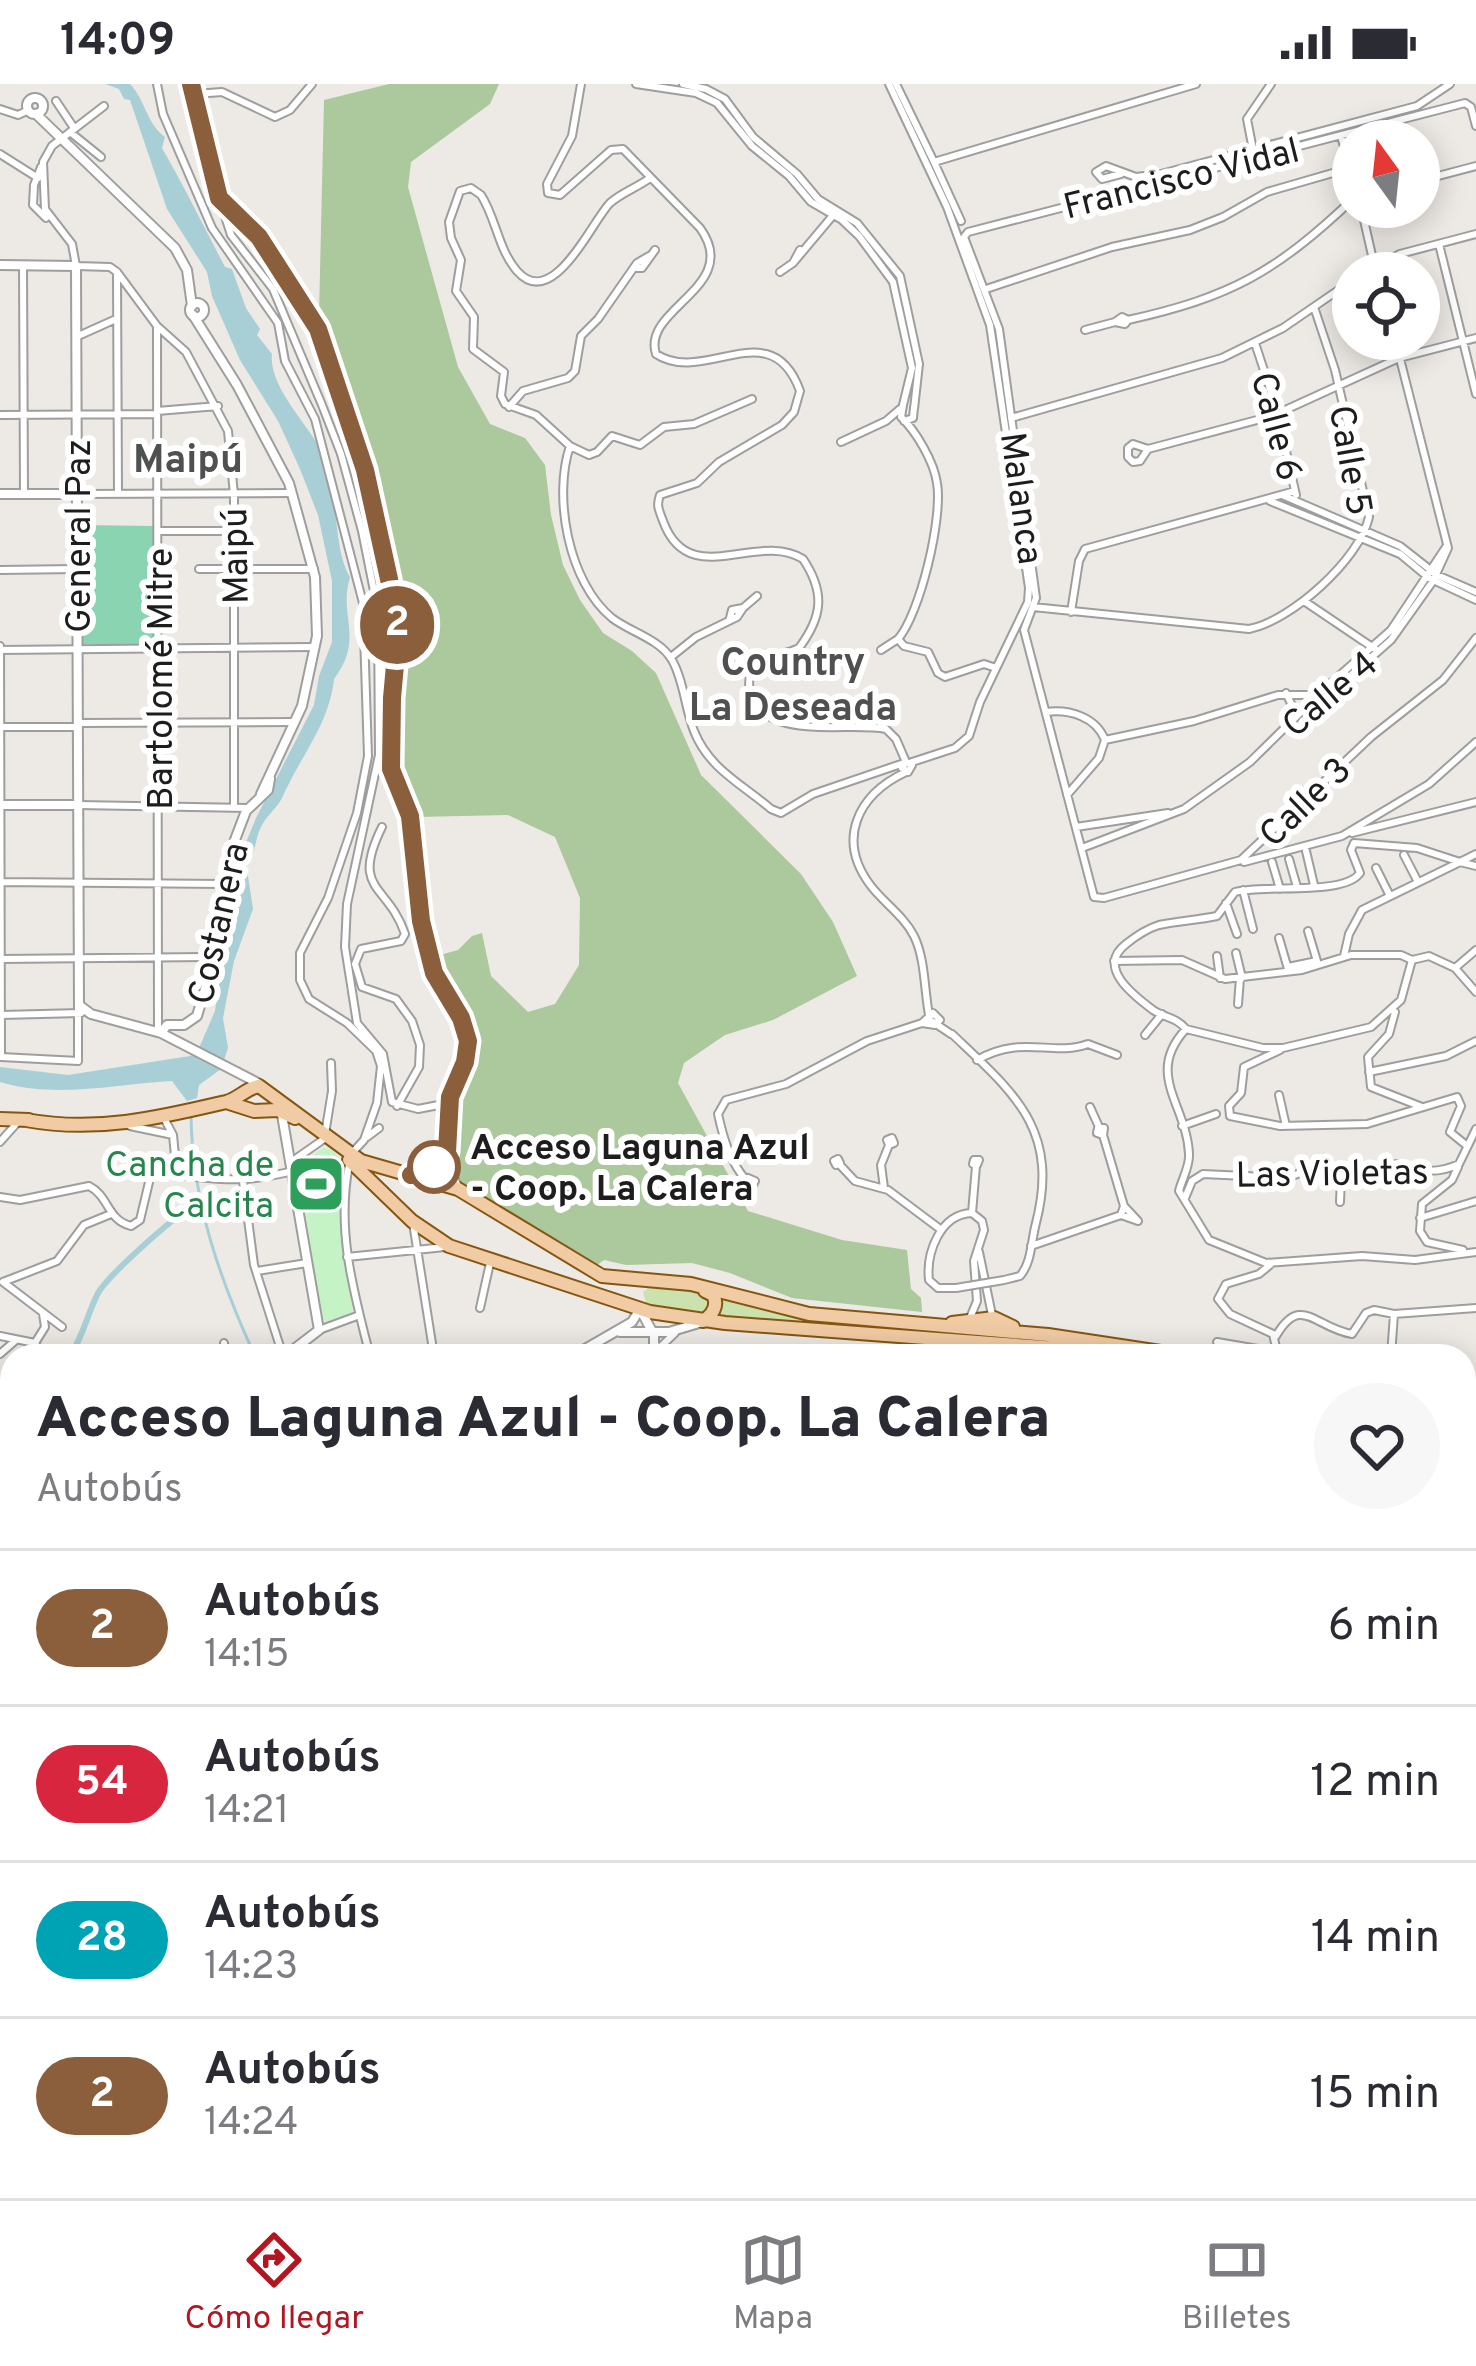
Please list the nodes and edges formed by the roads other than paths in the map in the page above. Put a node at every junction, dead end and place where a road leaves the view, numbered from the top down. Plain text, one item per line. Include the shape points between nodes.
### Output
1 (157, 84) edge
2 (302, 84) edge
3 (312, 84) edge
4 (581, 84) edge
5 (636, 84) edge
6 (892, 84) edge
7 (1196, 84) edge
8 (1271, 84) edge
9 (1450, 84) edge
10 (687, 86) edge
11 (193, 89) edge
12 (299, 99) junction
13 (56, 101) dead end
14 (38, 103) edge
15 (104, 106) dead end
16 (0, 109) edge
17 (1402, 120) edge
18 (1476, 126) edge
19 (72, 130) junction
20 (1332, 138) edge
21 (60, 139) junction
22 (1253, 150) junction
23 (0, 154) edge
24 (101, 157) dead end
25 (43, 162) junction
26 (934, 162) junction
27 (1476, 166) edge
28 (27, 171) junction
29 (1332, 173) edge
30 (1121, 174) dead end
31 (1440, 175) edge
32 (38, 177) junction
33 (650, 178) junction
34 (46, 182) junction
35 (219, 198) junction
36 (835, 213) junction
37 (50, 219) junction
38 (1332, 219) edge
39 (961, 221) dead end
40 (1476, 234) edge
41 (964, 236) joint
42 (1438, 244) junction
43 (1418, 252) edge
44 (652, 253) dead end
45 (247, 256) junction
46 (23, 265) junction
47 (0, 266) edge
48 (76, 266) junction
49 (886, 267) junction
50 (242, 269) junction
51 (117, 272) junction
52 (780, 272) dead end
53 (986, 289) junction
54 (1332, 295) edge
55 (1314, 308) junction
56 (117, 319) junction
57 (157, 326) junction
58 (1085, 330) dead end
59 (76, 338) junction
60 (1476, 338) edge
61 (1464, 341) junction
62 (1255, 343) junction
63 (1440, 347) edge
64 (1395, 360) edge
65 (1400, 360) edge
66 (1338, 386) junction
67 (1476, 394) edge
68 (752, 399) dead end
69 (218, 406) junction
70 (902, 406) junction
71 (509, 407) junction
72 (157, 412) junction
73 (914, 412) junction
74 (23, 414) junction
75 (1278, 414) junction
76 (0, 415) edge
77 (117, 415) junction
78 (76, 416) junction
79 (1012, 418) junction
80 (903, 420) junction
81 (886, 422) junction
82 (914, 433) junction
83 (842, 442) dead end
84 (570, 446) junction
85 (1148, 449) dead end
86 (1295, 491) junction
87 (292, 493) junction
88 (0, 494) edge
89 (24, 494) junction
90 (76, 494) junction
91 (118, 494) junction
92 (158, 494) junction
93 (234, 495) junction
94 (1282, 495) junction
95 (1266, 500) junction
96 (1298, 507) junction
97 (158, 531) junction
98 (234, 531) junction
99 (1363, 535) junction
100 (77, 569) junction
101 (199, 569) dead end
102 (314, 569) junction
103 (0, 570) edge
104 (235, 570) junction
105 (1433, 576) junction
106 (758, 596) dead end
107 (1476, 596) edge
108 (1304, 601) junction
109 (1033, 607) junction
110 (1071, 612) junction
111 (1476, 638) edge
112 (898, 639) junction
113 (315, 647) junction
114 (0, 648) edge
115 (159, 649) junction
116 (1376, 649) junction
117 (78, 650) junction
118 (235, 650) junction
119 (880, 650) dead end
120 (671, 657) junction
121 (996, 668) junction
122 (1286, 693) junction
123 (1303, 695) junction
124 (1308, 705) junction
125 (1046, 712) junction
126 (1297, 716) junction
127 (296, 722) junction
128 (159, 723) junction
129 (236, 723) junction
130 (78, 725) junction
131 (0, 727) edge
132 (1105, 740) junction
133 (1476, 742) edge
134 (904, 767) junction
135 (1066, 796) junction
136 (1476, 802) edge
137 (159, 804) junction
138 (0, 805) edge
139 (78, 805) junction
140 (233, 805) junction
141 (248, 808) junction
142 (1175, 813) junction
143 (1373, 824) junction
144 (382, 827) dead end
145 (1076, 827) junction
146 (1082, 848) junction
147 (1254, 848) junction
148 (1306, 851) dead end
149 (1476, 854) edge
150 (1404, 855) dead end
151 (1260, 858) junction
152 (1289, 860) dead end
153 (1272, 862) dead end
154 (1460, 862) junction
155 (1235, 865) junction
156 (1476, 866) edge
157 (1376, 868) dead end
158 (0, 882) edge
159 (78, 883) junction
160 (1418, 883) junction
161 (158, 884) junction
162 (224, 884) junction
163 (1314, 885) junction
164 (1297, 887) junction
165 (1280, 889) junction
166 (1243, 890) junction
167 (1390, 896) junction
168 (1096, 898) joint
169 (1226, 903) junction
170 (1253, 929) dead end
171 (1308, 931) dead end
172 (1237, 934) dead end
173 (1279, 938) dead end
174 (1476, 950) edge
175 (1236, 953) dead end
176 (1217, 956) dead end
177 (1344, 956) junction
178 (206, 957) dead end
179 (78, 958) junction
180 (160, 958) junction
181 (0, 959) edge
182 (1412, 960) junction
183 (1113, 962) junction
184 (1455, 968) junction
185 (1288, 970) junction
186 (1220, 978) junction
187 (1241, 978) junction
188 (1476, 992) edge
189 (78, 998) junction
190 (0, 1004) edge
191 (1238, 1004) dead end
192 (1395, 1009) junction
193 (91, 1014) junction
194 (1162, 1014) junction
195 (1, 1015) edge
196 (77, 1015) junction
197 (932, 1020) junction
198 (1186, 1029) junction
199 (159, 1032) junction
200 (1145, 1036) dead end
201 (1476, 1041) edge
202 (375, 1046) junction
203 (1283, 1048) junction
204 (1117, 1055) dead end
205 (1, 1057) edge
206 (977, 1060) junction
207 (331, 1063) dead end
208 (232, 1072) junction
209 (1369, 1072) junction
210 (265, 1088) junction
211 (244, 1093) junction
212 (1279, 1095) dead end
213 (222, 1102) junction
214 (449, 1103) junction
215 (397, 1106) junction
216 (1090, 1107) dead end
217 (1422, 1107) junction
218 (253, 1110) junction
219 (278, 1110) junction
220 (1216, 1114) dead end
221 (164, 1118) junction
222 (0, 1119) edge
223 (21, 1120) junction
224 (127, 1125) junction
225 (1183, 1126) junction
226 (1286, 1126) junction
227 (379, 1129) dead end
228 (1476, 1130) edge
229 (172, 1135) junction
230 (325, 1136) junction
231 (364, 1140) junction
232 (0, 1142) edge
233 (889, 1145) dead end
234 (1466, 1145) junction
235 (447, 1152) junction
236 (351, 1158) junction
237 (839, 1164) dead end
238 (1459, 1164) junction
239 (292, 1166) junction
240 (976, 1166) dead end
241 (364, 1168) junction
242 (411, 1175) junction
243 (177, 1177) junction
244 (1340, 1177) junction
245 (746, 1180) dead end
246 (243, 1181) junction
247 (884, 1188) junction
248 (463, 1192) junction
249 (0, 1197) edge
250 (1476, 1201) edge
251 (1340, 1202) dead end
252 (1185, 1203) junction
253 (972, 1213) junction
254 (110, 1214) junction
255 (1420, 1218) junction
256 (412, 1220) junction
257 (940, 1229) junction
258 (449, 1246) junction
259 (1031, 1246) junction
260 (1472, 1251) edge
261 (418, 1252) junction
262 (347, 1257) junction
263 (307, 1263) junction
264 (490, 1263) junction
265 (1271, 1264) junction
266 (978, 1270) junction
267 (256, 1271) junction
268 (660, 1280) junction
269 (2, 1281) edge
270 (691, 1284) junction
271 (639, 1304) junction
272 (480, 1308) dead end
273 (1476, 1308) edge
274 (43, 1314) junction
275 (1394, 1314) junction
276 (357, 1316) junction
277 (970, 1318) junction
278 (994, 1318) junction
279 (866, 1320) junction
280 (703, 1321) junction
281 (62, 1327) dead end
282 (319, 1330) junction
283 (677, 1330) junction
284 (652, 1332) junction
285 (607, 1335) junction
286 (0, 1336) edge
287 (1276, 1336) junction
288 (1085, 1339) junction
289 (16, 1340) junction
290 (1217, 1342) dead end
291 (34, 1343) joint
292 (11, 1344) edge
293 (280, 1344) edge
294 (300, 1344) edge
295 (366, 1344) edge
296 (432, 1344) edge
297 (592, 1344) edge
298 (656, 1344) edge
299 (660, 1344) edge
300 (1016, 1344) edge
301 (1115, 1344) edge
302 (1229, 1344) edge
303 (1276, 1344) edge
304 (1392, 1344) edge

1 - 50 street via 194,190
2 - 12 street
3 - 12 street
4 - 33 street via 572,136 548,193 560,195 617,148
5 - 10 street
6 - 26 street
6 - 121 street via 991,329 1030,593
7 - 26 street
8 - 22 street via 1247,119
9 - 22 street via 1420,105
10 - 36 street via 721,106 816,207
11 - 12 street via 222,92 275,117
11 - 35 street
13 - 19 street
14 - 16 street via 18,115
14 - 21 street, Costanera
15 - 19 street
17 - 18 street, Francisco Vidal via 1467,103
19 - 21 street
19 - 24 street
20 - 41 street, Francisco Vidal
21 - 25 street
21 - 87 street, Costanera via 176,248 202,325
22 - 30 street via 1149,176
23 - 28 street
25 - 28 street
25 - 32 street
25 - 34 street
26 - 39 street
27 - 31 street
28 - 32 street
29 - 53 street via 1268,192 1202,226
32 - 34 street
32 - 37 street via 33,205
33 - 71 street via 609,204 569,261 534,281 512,264 481,195 458,193 449,222 461,260 455,290 474,316 472,349 504,372 501,396
33 - 134 street via 700,228 709,250 700,284 656,330 656,354 693,360 769,353 786,362 800,394 782,425 697,483 660,495 670,540 692,554 780,550 803,559 819,589 818,616 800,648 753,669 754,701 794,724 886,729
34 - 37 street
35 - 45 street
35 - 214 street via 259,237 311,315 365,470 398,632 391,769 410,816 434,973 467,1035
36 - 49 street
36 - 52 street
37 - 48 street via 72,244
38 - 58 street via 1248,282 1194,305
40 - 42 street
41 - 53 street, Malanca
42 - 43 street
42 - 61 street
44 - 71 street via 581,336 568,378 523,391
45 - 50 street
45 - 202 street via 287,317 341,454 378,611 379,755 345,937 357,1023
46 - 47 street
46 - 48 street
46 - 74 street
48 - 51 street
48 - 59 street, General Paz
49 - 70 street via 912,368
49 - 73 street via 901,279 919,358
50 - 202 street via 278,323 285,362 315,419 363,603 368,756 328,898 302,947 300,980 309,999
51 - 56 street
51 - 57 street, Maipú
53 - 79 street, Malanca
54 - 55 street
55 - 62 street
55 - 66 street, Calle 5
56 - 59 street
56 - 77 street
57 - 69 street, Maipú via 182,346
57 - 72 street, Bartolomé Mitre
59 - 78 street, General Paz
60 - 61 street
61 - 63 street
61 - 67 street
62 - 75 street, Calle 6
62 - 79 street
64 - 66 street
65 - 105 street, Calle 4 via 1448,543
66 - 75 street
66 - 99 street, Calle 5 via 1369,511
68 - 84 street via 687,426 660,428 640,445 616,435 593,454
69 - 72 street
69 - 93 street, Maipú
70 - 73 street
70 - 80 street
70 - 81 street
71 - 84 street via 532,413
72 - 77 street
72 - 92 street, Bartolomé Mitre
73 - 80 street
73 - 82 street
74 - 76 street
74 - 78 street
74 - 89 street
75 - 85 street
75 - 86 street, Calle 6
77 - 78 street
77 - 91 street
78 - 90 street, General Paz
79 - 109 street, Malanca
80 - 81 street
80 - 82 street
81 - 83 street
82 - 112 street via 937,481 937,505 913,617
84 - 120 street via 564,512 583,575 610,616
86 - 94 street
86 - 96 street, Calle 6
87 - 93 street
87 - 102 street, Costanera
88 - 89 street
89 - 90 street
90 - 91 street
90 - 100 street, General Paz
91 - 92 street
92 - 93 street
92 - 97 street, Bartolomé Mitre
93 - 98 street, Maipú
94 - 95 street
94 - 96 street
95 - 96 street
95 - 110 street via 1085,549
96 - 99 street
97 - 98 street
97 - 115 street, Bartolomé Mitre
98 - 104 street, Maipú
99 - 105 street via 1400,546
99 - 108 street, Calle 5
100 - 103 street
100 - 117 street, General Paz
101 - 104 street
102 - 104 street
102 - 113 street, Costanera
104 - 118 street, Maipú
105 - 107 street
105 - 116 street, Calle 4
106 - 120 street
108 - 110 street, Calle 5 via 1249,629
108 - 116 street
109 - 110 street, Calle 5
109 - 125 street, Malanca via 1023,626
111 - 147 street, Calle 3 via 1443,680
112 - 119 street
112 - 121 street via 928,652 945,677 984,664
113 - 118 street
113 - 127 street, Costanera
114 - 117 street
114 - 131 street
115 - 117 street
115 - 118 street
115 - 128 street, Bartolomé Mitre
116 - 123 street, Calle 4 via 1329,686
116 - 124 street, Calle 4
117 - 130 street, General Paz
118 - 129 street, Maipú
120 - 134 street via 709,757 775,812
121 - 134 street via 969,736
122 - 123 street
122 - 126 street
122 - 132 street
123 - 124 street
124 - 126 street, Calle 4
125 - 132 street via 1080,716
125 - 135 street, Malanca
126 - 142 street, Calle 4 via 1250,762
127 - 129 street
127 - 141 street, Costanera via 269,788
128 - 129 street
128 - 130 street
128 - 137 street, Bartolomé Mitre
129 - 140 street, Maipú
130 - 131 street
130 - 139 street, General Paz
131 - 138 street
132 - 135 street via 1100,758
133 - 143 street
134 - 197 street via 865,804 851,841 868,882 913,934
135 - 145 street, Malanca
136 - 143 street
137 - 139 street
137 - 140 street
137 - 161 street, Bartolomé Mitre
138 - 139 street
138 - 158 street
139 - 159 street, General Paz
140 - 141 street
141 - 162 street, Costanera
142 - 145 street, Calle 4
142 - 146 street, Calle 4
143 - 151 street
144 - 215 street via 369,879 405,934 361,949 356,964 362,987 390,994 408,1014 420,1045
145 - 146 street, Malanca
146 - 168 street, Malanca
147 - 151 street
147 - 155 street, Calle 3
148 - 163 street
149 - 154 street
150 - 160 street
151 - 155 street
152 - 164 street
153 - 165 street
154 - 156 street
154 - 160 street
154 - 163 street via 1417,848 1354,844 1359,878
155 - 168 street, Calle 3
157 - 167 street
158 - 159 street
158 - 181 street
159 - 161 street
159 - 179 street, General Paz
160 - 167 street
161 - 162 street
161 - 180 street, Bartolomé Mitre
162 - 199 street, Costanera via 219,942 196,1016
163 - 164 street
164 - 165 street
165 - 166 street
166 - 169 street
166 - 170 street
167 - 177 street via 1360,913
169 - 172 street
169 - 183 street via 1214,917 1143,931
171 - 185 street via 1317,961
173 - 185 street
174 - 184 street
175 - 187 street
176 - 186 street
177 - 182 street
177 - 185 street
178 - 180 street
179 - 180 street
179 - 181 street
179 - 189 street, General Paz
180 - 199 street, Bartolomé Mitre
181 - 190 street
182 - 184 street via 1430,956
182 - 192 street
183 - 186 street via 1182,960
183 - 194 street via 1129,988
184 - 188 street
185 - 187 street
186 - 187 street
187 - 191 street
189 - 193 street
189 - 196 street
190 - 195 street
192 - 203 street via 1371,1027
192 - 209 street via 1389,1034 1368,1057
193 - 196 street
193 - 199 street
194 - 198 street
194 - 200 street
195 - 196 street
195 - 205 street
196 - 205 street via 78,1061
197 - 206 street
197 - 245 street via 856,1046 786,1084 726,1100 719,1120
198 - 203 street
198 - 225 street via 1166,1061
199 - 208 street
201 - 209 street via 1446,1056
202 - 215 street
202 - 231 street via 381,1082
203 - 226 street via 1244,1066 1241,1093 1228,1109 1235,1118
204 - 206 street via 1024,1045
206 - 259 street via 1014,1094 1039,1147 1044,1186
207 - 230 street
208 - 210 street
208 - 211 street
209 - 217 street via 1373,1089
210 - 211 main road
210 - 218 main road via 268,1102
210 - 230 main road
211 - 213 main road
211 - 218 main road
212 - 226 street
213 - 218 main road
213 - 221 main road
214 - 215 street
214 - 235 street
216 - 259 street via 1123,1211
217 - 226 street via 1373,1124
217 - 234 street via 1457,1097 1450,1132
218 - 219 main road
219 - 230 main road
219 - 239 street
220 - 225 street
221 - 224 main road
221 - 229 street
222 - 223 main road
223 - 224 main road
223 - 232 street
224 - 229 street
225 - 252 street
227 - 231 street
228 - 234 street, Las Violetas
229 - 243 street
230 - 236 main road
230 - 239 street
231 - 236 street
233 - 247 street
234 - 238 street, Las Violetas
235 - 242 street
235 - 248 street via 447,1169
236 - 241 main road
236 - 262 street
237 - 247 street via 855,1181
238 - 244 street, Las Violetas via 1430,1172 1396,1164 1376,1177
238 - 255 street via 1422,1204
239 - 246 street
239 - 263 street
240 - 253 street
241 - 242 main road
241 - 256 main road
242 - 248 main road
243 - 246 street
243 - 254 street via 151,1176 134,1226
244 - 251 street
244 - 252 street, Las Violetas via 1310,1169 1287,1178 1203,1174
246 - 267 street
247 - 257 street
248 - 268 main road via 594,1273
249 - 254 street via 89,1186
250 - 255 street
252 - 265 street via 1209,1240
253 - 257 street
253 - 266 street via 983,1226
254 - 269 street via 87,1222 57,1261
255 - 260 street via 1426,1242
256 - 258 main road
256 - 261 street
257 - 259 street, bridge via 928,1278 938,1288 1024,1273
258 - 261 street
258 - 264 main road
260 - 265 street
261 - 262 street
261 - 296 street
262 - 276 street
263 - 267 street
263 - 282 street
264 - 271 main road
264 - 272 street
265 - 287 street via 1226,1284 1218,1299
266 - 277 street
266 - 278 street
267 - 293 street
268 - 270 main road
268 - 271 main road via 644,1286
269 - 274 street
270 - 279 main road
270 - 280 main road via 715,1299
271 - 280 main road
271 - 284 street
271 - 285 street via 634,1321
273 - 275 street
274 - 281 street
274 - 291 street
275 - 287 street via 1371,1311 1352,1334 1294,1315
275 - 304 street
276 - 282 street
276 - 295 street
277 - 278 main road
277 - 279 main road
278 - 288 main road
279 - 288 main road
280 - 283 street
280 - 300 main road
282 - 294 street
283 - 284 street
283 - 299 street
284 - 285 street
284 - 298 street
285 - 297 street
286 - 289 street
287 - 303 street
288 - 301 main road
289 - 291 street
289 - 292 street
290 - 302 street

